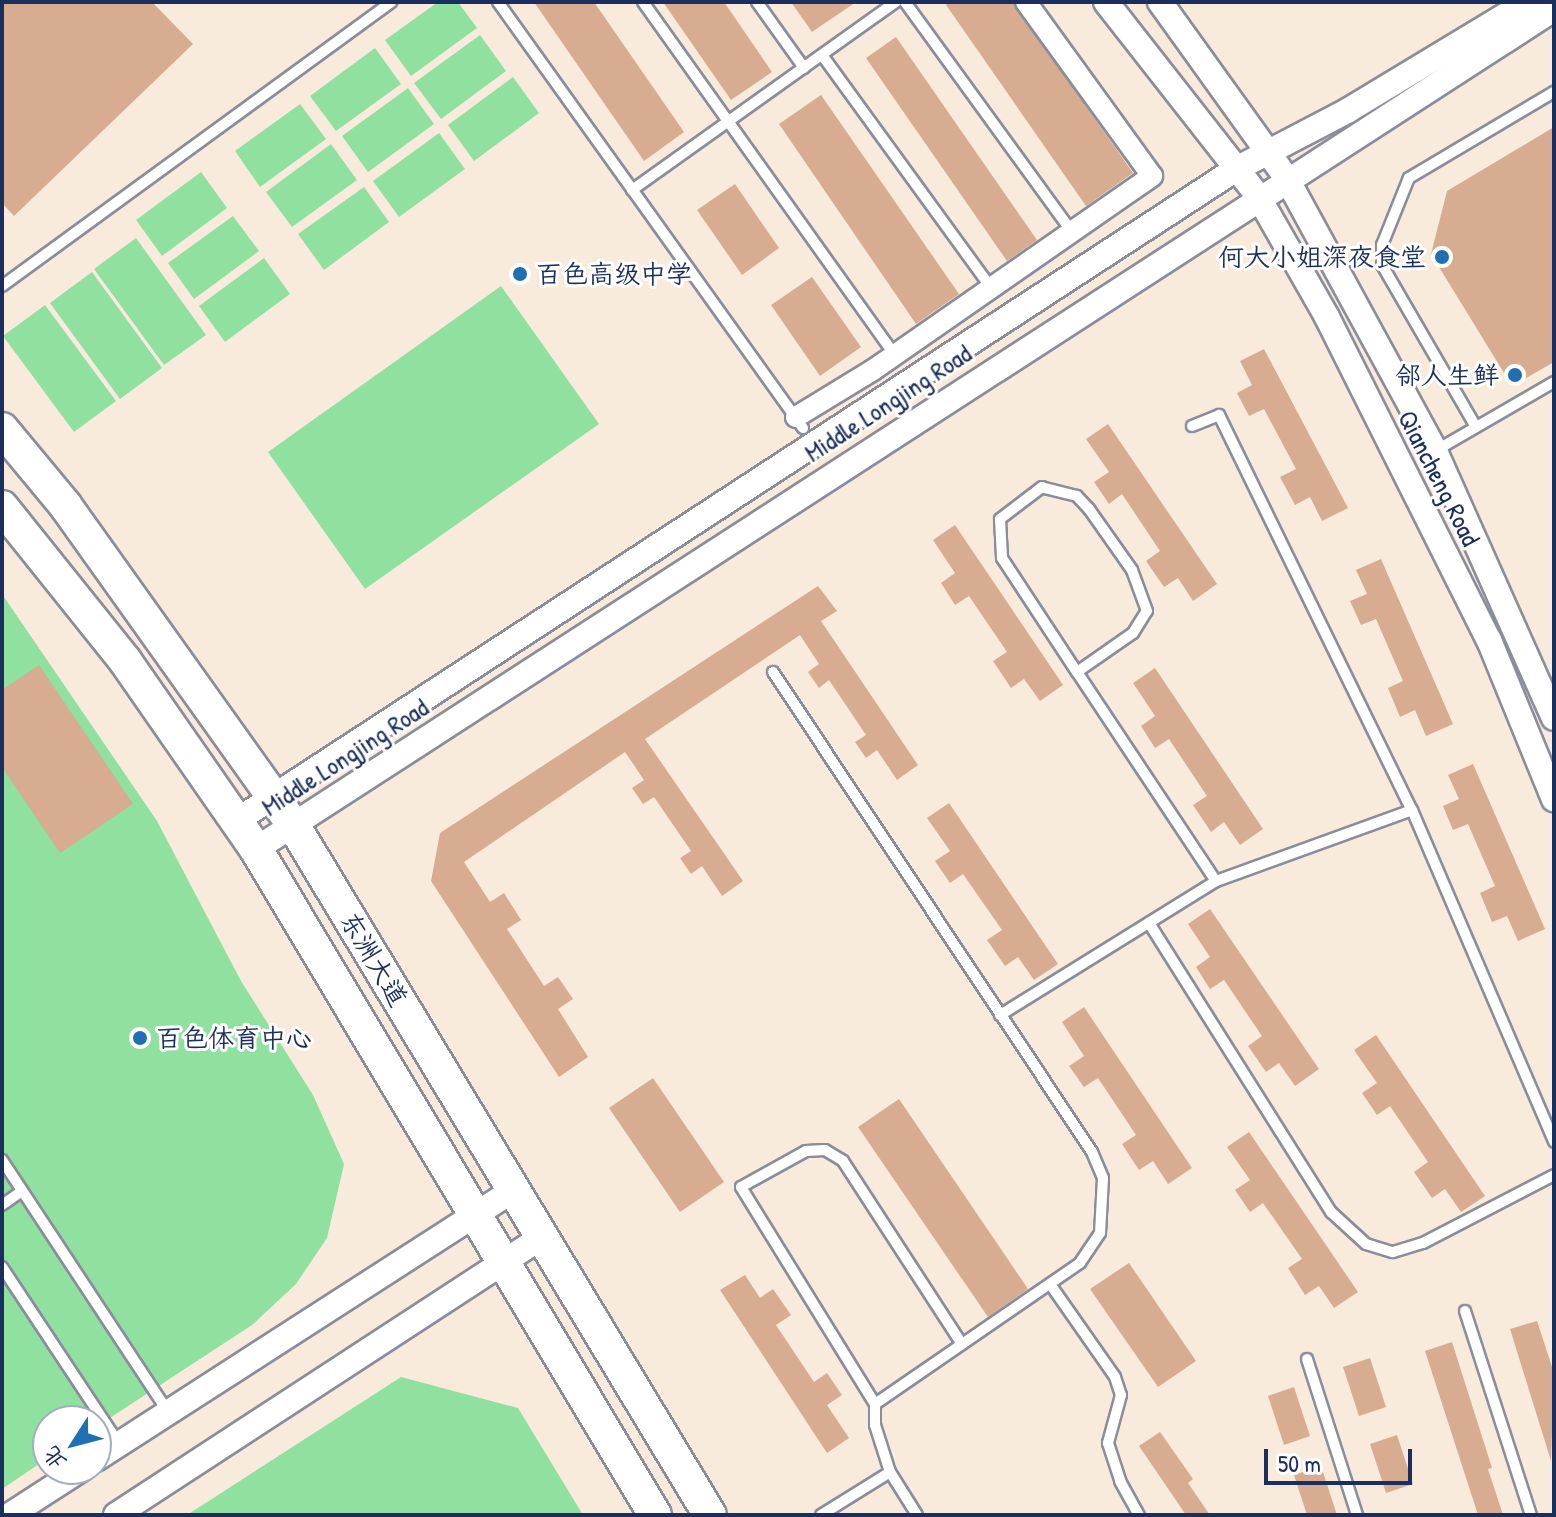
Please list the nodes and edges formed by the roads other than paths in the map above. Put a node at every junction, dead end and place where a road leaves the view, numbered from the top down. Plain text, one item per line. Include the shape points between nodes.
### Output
1 (391, 2) edge
2 (498, 2) edge
3 (643, 2) edge
4 (757, 2) edge
5 (896, 2) edge
6 (905, 2) edge
7 (1026, 2) edge
8 (1106, 2) edge
9 (1160, 2) edge
10 (1528, 2) edge
11 (1554, 9) edge
12 (822, 55) junction
13 (804, 68) junction
14 (1554, 92) edge
15 (728, 122) junction
16 (1271, 152) junction
17 (1236, 169) junction
18 (1287, 179) junction
19 (632, 190) junction
20 (1258, 196) junction
21 (1072, 232) junction
22 (2, 286) edge
23 (991, 288) junction
24 (895, 355) junction
25 (1554, 382) edge
26 (800, 423) joint
27 (1192, 426) dead end
28 (1476, 427) junction
29 (2, 429) edge
30 (1435, 451) junction
31 (2, 507) edge
32 (773, 672) dead end
33 (1077, 672) junction
34 (1554, 718) edge
35 (1554, 799) edge
36 (283, 810) junction
37 (1412, 810) junction
38 (236, 821) junction
39 (256, 849) junction
40 (1216, 881) junction
41 (1149, 923) junction
42 (1000, 1015) junction
43 (1554, 1142) edge
44 (2, 1160) edge
45 (1554, 1175) edge
46 (513, 1190) junction
47 (22, 1191) junction
48 (2, 1205) edge
49 (474, 1212) junction
50 (542, 1237) junction
51 (503, 1262) junction
52 (2, 1267) edge
53 (1050, 1284) junction
54 (1465, 1311) dead end
55 (961, 1343) junction
56 (1307, 1359) dead end
57 (875, 1404) junction
58 (168, 1412) junction
59 (119, 1444) junction
60 (112, 1449) edge
61 (890, 1472) junction
62 (56, 1485) edge
63 (10, 1515) edge
64 (116, 1515) edge
65 (655, 1515) edge
66 (710, 1515) edge
67 (821, 1515) edge
68 (917, 1515) edge
69 (1139, 1515) edge
70 (1357, 1515) edge
71 (1531, 1515) edge

1 - 22 lane
2 - 19 lane
3 - 15 lane
4 - 13 lane
5 - 12 lane
6 - 21 lane
7 - 21 street via 1152,176
8 - 17 street, Qiancheng Road
9 - 16 street, Qiancheng Road
10 - 16 street, Middle Longjing Road
11 - 18 street, Middle Longjing Road
12 - 13 lane
12 - 23 lane
13 - 15 lane
14 - 28 lane via 1409,178 1382,245 1382,265
15 - 19 lane
15 - 24 lane
16 - 17 street, Middle Longjing Road
16 - 18 street, Qiancheng Road
17 - 20 street, Qiancheng Road
17 - 36 street, Middle Longjing Road
18 - 20 street, Middle Longjing Road
18 - 30 street, Qiancheng Road
19 - 26 lane
20 - 35 street, Qiancheng Road via 1327,317 1489,640
20 - 36 street, Middle Longjing Road
21 - 23 street
23 - 24 street
24 - 26 street
25 - 28 lane
27 - 37 lane via 1219,415
28 - 30 lane
29 - 36 main road, 东洲大道 via 65,505
30 - 34 street, Qiancheng Road
31 - 38 main road, 东洲大道 via 126,662
32 - 42 lane
33 - 33 lane via 1002,558 1000,519 1042,487 1077,496 1089,509 1132,570 1147,611 1133,633
33 - 40 lane
36 - 38 street, Middle Longjing Road
36 - 39 street, Middle Longjing Road
36 - 46 main road, 东洲大道
37 - 40 lane
37 - 43 lane
38 - 39 main road, 东洲大道
39 - 49 main road, 东洲大道
40 - 41 lane
41 - 42 lane
41 - 45 lane via 1331,1212 1366,1244 1393,1252 1423,1243
42 - 53 lane via 1092,1152 1103,1178 1100,1233 1080,1263
44 - 47 lane
46 - 49 street
46 - 50 main road, 东洲大道
47 - 48 lane
47 - 58 lane
49 - 51 main road, 东洲大道
49 - 58 street
50 - 51 street
50 - 66 main road, 东洲大道
51 - 64 street
51 - 65 main road, 东洲大道
52 - 59 lane
53 - 55 lane
53 - 69 lane via 1115,1377 1121,1395 1108,1443 1120,1481
54 - 71 lane
55 - 57 lane
55 - 57 lane via 843,1161 825,1150 806,1151 741,1187
56 - 70 lane
57 - 61 lane via 875,1425
58 - 59 street
59 - 60 street
61 - 67 lane
61 - 68 lane
62 - 63 street

